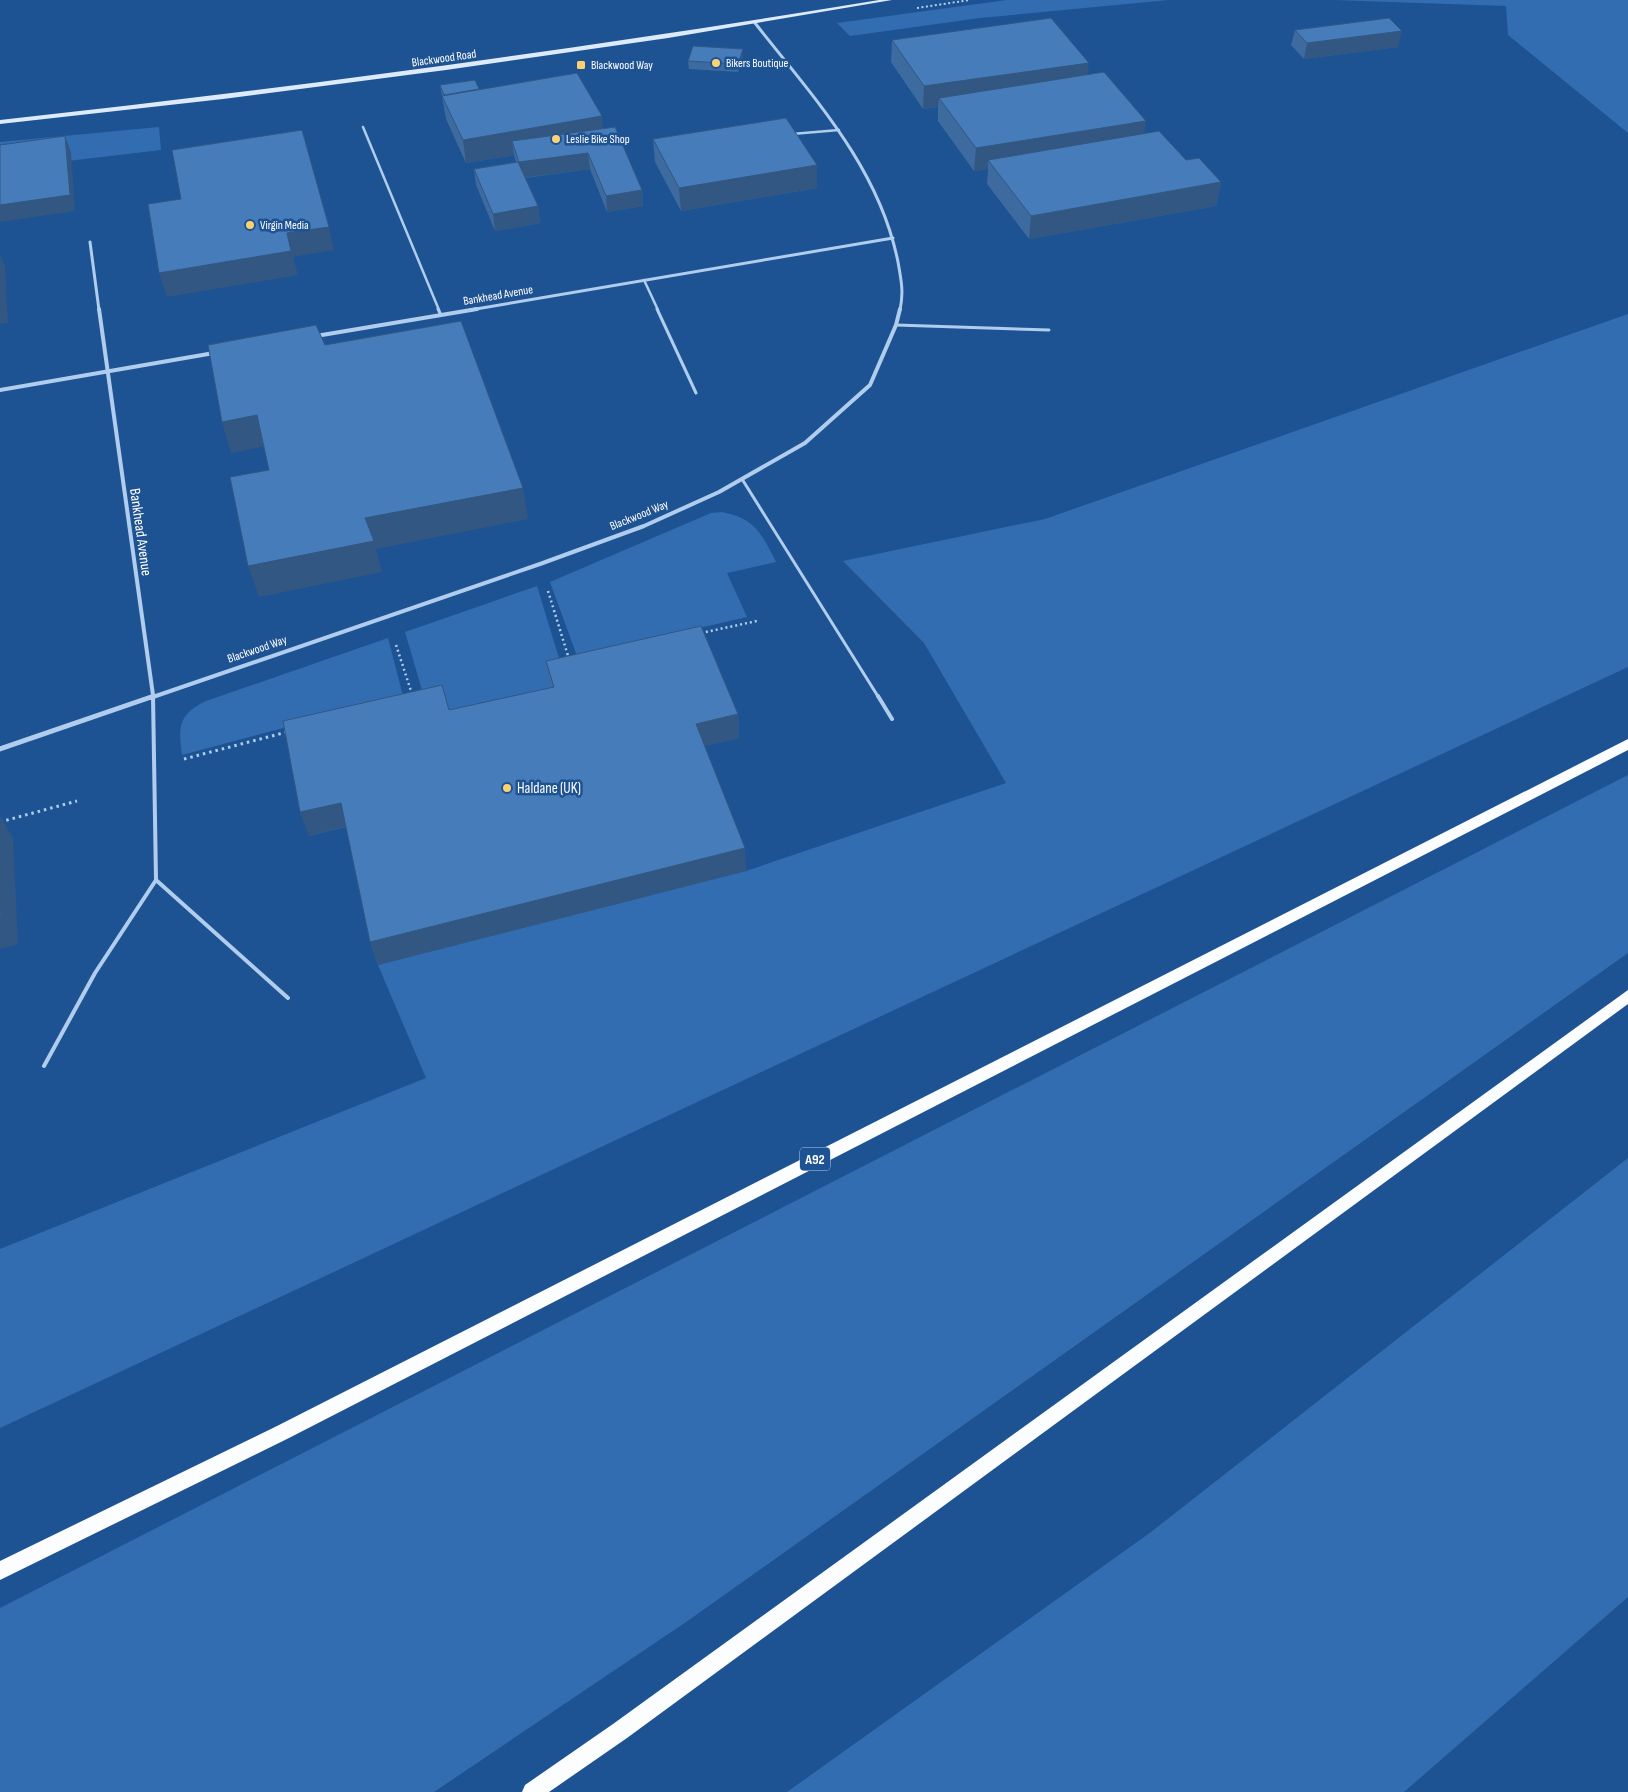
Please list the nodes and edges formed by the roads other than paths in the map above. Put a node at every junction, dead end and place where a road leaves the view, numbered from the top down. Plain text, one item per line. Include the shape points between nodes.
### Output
1 (889, 0) edge
2 (755, 23) junction
3 (0, 122) edge
4 (363, 127) dead end
5 (839, 130) junction
6 (792, 134) edge
7 (893, 238) junction
8 (90, 242) dead end
9 (644, 280) junction
10 (441, 315) junction
11 (896, 325) junction
12 (1049, 330) dead end
13 (313, 336) edge
14 (225, 351) edge
15 (107, 371) junction
16 (0, 390) edge
17 (696, 392) dead end
18 (742, 479) junction
19 (153, 695) junction
20 (892, 719) dead end
21 (1628, 744) edge
22 (0, 749) edge
23 (156, 880) junction
24 (1628, 996) edge
25 (288, 998) dead end
26 (44, 1066) dead end
27 (0, 1571) edge
28 (532, 1792) edge

1 - 2 main road, Blackwood Road
2 - 3 main road, Blackwood Road via 440,70
2 - 5 street, Blackwood Way
4 - 10 lane
5 - 6 lane
5 - 7 street, Blackwood Way via 872,183
7 - 9 street, Bankhead Avenue
7 - 11 street, Blackwood Way via 904,294
8 - 15 street, Bankhead Avenue
9 - 10 street, Bankhead Avenue
9 - 17 lane
10 - 13 street, Bankhead Avenue
11 - 12 lane
11 - 18 street, Blackwood Way via 870,385 805,442
14 - 15 street
15 - 16 street
15 - 19 street, Bankhead Avenue
18 - 19 street, Blackwood Way via 644,526
18 - 20 lane
19 - 22 street, Blackwood Way
19 - 23 lane
21 - 27 highway, A92 via 310,1418
23 - 25 lane
23 - 26 lane via 95,973
24 - 28 highway via 628,1726

